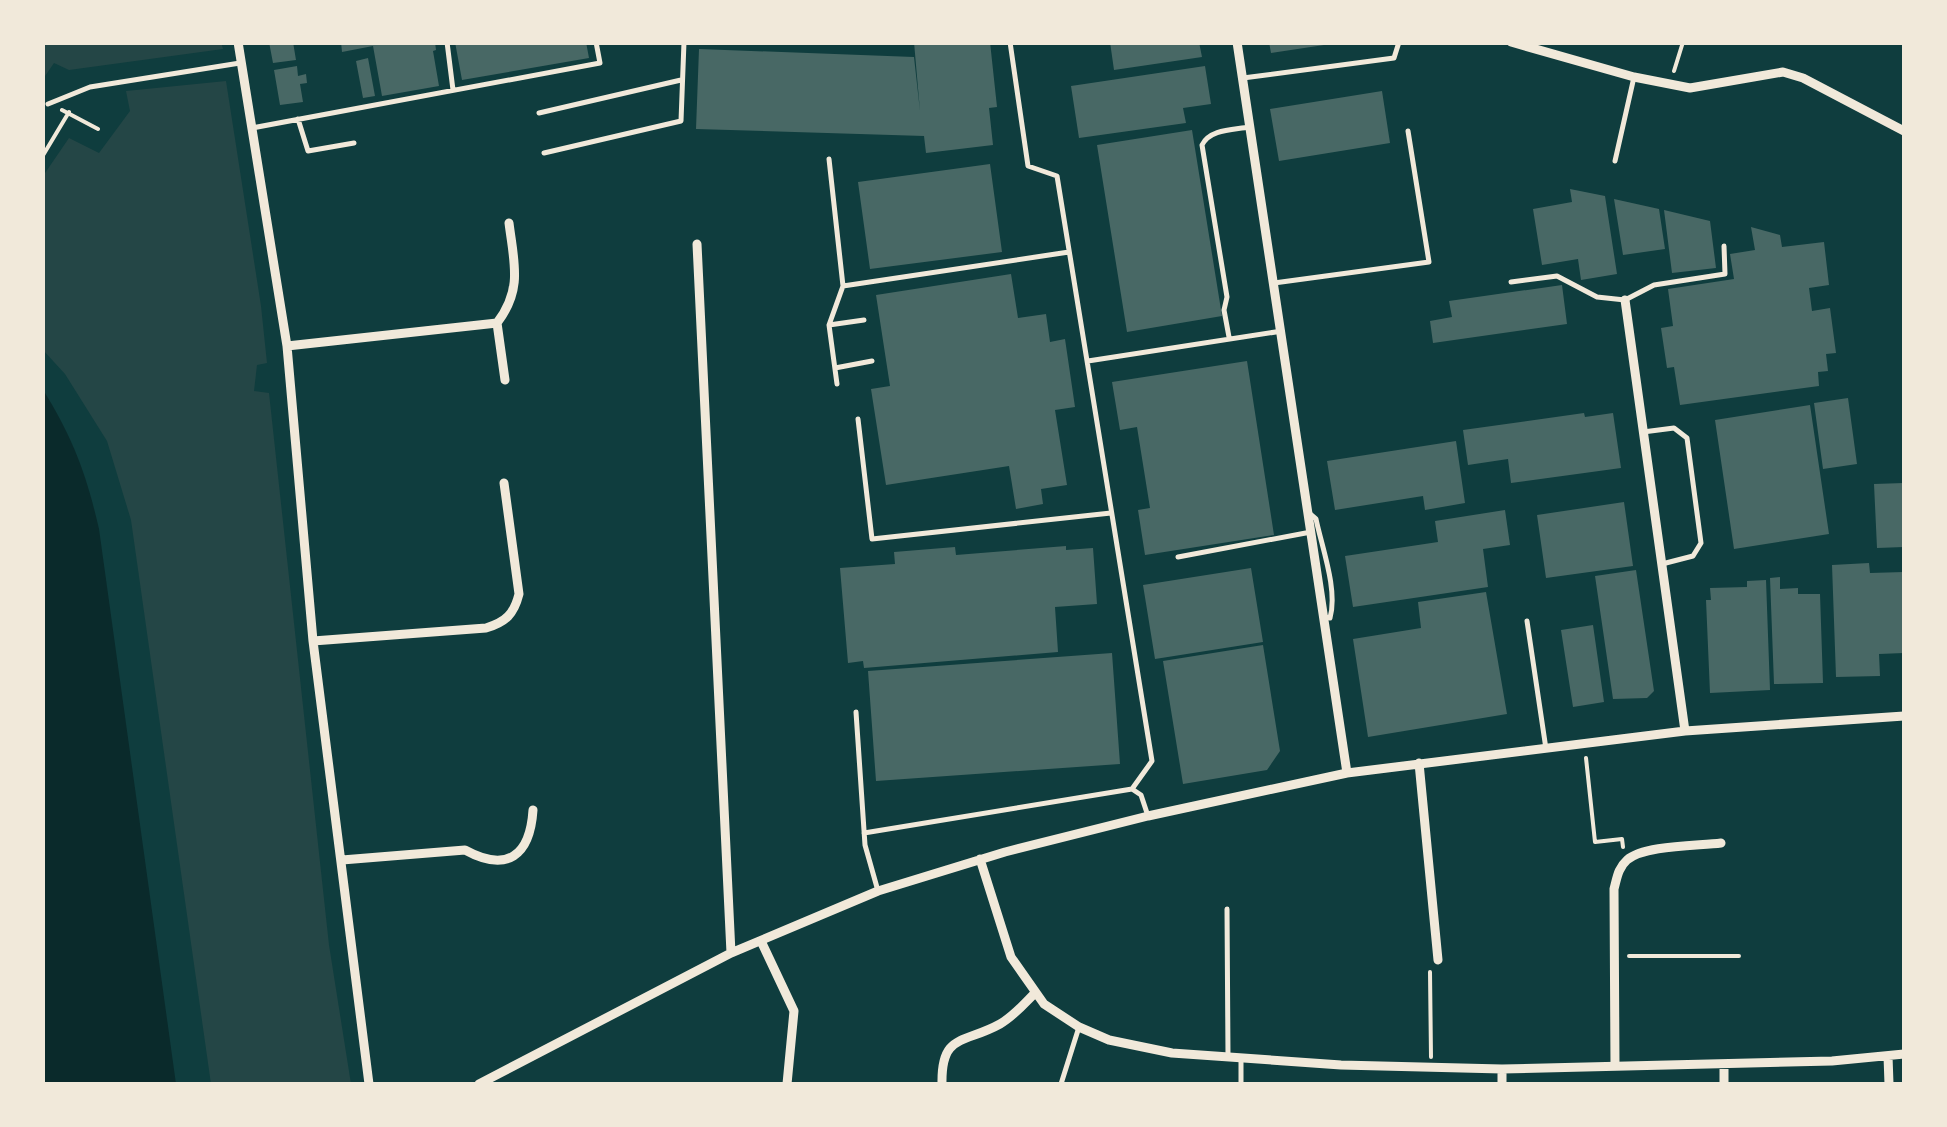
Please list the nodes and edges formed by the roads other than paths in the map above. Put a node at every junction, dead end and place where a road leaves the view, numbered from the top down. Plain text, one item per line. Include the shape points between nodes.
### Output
1 (238, 42) edge
2 (447, 42) edge
3 (596, 42) edge
4 (684, 42) edge
5 (1010, 42) edge
6 (1237, 42) edge
7 (1399, 42) edge
8 (1511, 42) edge
9 (240, 63) junction
10 (1634, 77) junction
11 (1243, 78) junction
12 (681, 80) junction
13 (452, 90) junction
14 (48, 104) road end
15 (539, 113) dead end
16 (298, 119) junction
17 (1251, 126) junction
18 (252, 128) junction
19 (1408, 131) dead end
20 (1904, 131) edge
21 (354, 144) dead end
22 (544, 153) dead end
23 (829, 159) dead end
24 (1615, 161) dead end
25 (509, 223) dead end
26 (696, 244) dead end
27 (1724, 246) dead end
28 (1069, 252) junction
29 (1274, 282) junction
30 (1512, 282) dead end
31 (843, 286) junction
32 (1624, 300) junction
33 (864, 320) dead end
34 (496, 323) junction
35 (830, 324) junction
36 (1282, 331) junction
37 (1229, 337) junction
38 (286, 346) junction
39 (1088, 361) junction
40 (872, 362) dead end
41 (835, 368) junction
42 (505, 380) dead end
43 (837, 384) dead end
44 (858, 419) dead end
45 (1643, 432) junction
46 (504, 483) dead end
47 (1112, 513) junction
48 (1309, 513) junction
49 (1311, 532) junction
50 (1178, 558) dead end
51 (1662, 564) junction
52 (1324, 617) junction
53 (1528, 621) dead end
54 (313, 642) junction
55 (856, 712) dead end
56 (1904, 716) edge
57 (1686, 731) junction
58 (1546, 749) junction
59 (1419, 763) junction
60 (1348, 772) junction
61 (1132, 790) junction
62 (533, 810) dead end
63 (1148, 816) junction
64 (864, 833) junction
65 (1722, 843) dead end
66 (980, 859) junction
67 (342, 860) junction
68 (878, 891) junction
69 (1227, 909) dead end
70 (761, 940) junction
71 (732, 953) junction
72 (1438, 960) road end
73 (1035, 993) junction
74 (1079, 1028) junction
75 (1904, 1054) edge
76 (1888, 1056) junction
77 (1228, 1058) junction
78 (1241, 1059) junction
79 (1724, 1064) junction
80 (1615, 1066) junction
81 (1502, 1069) junction
82 (370, 1084) edge
83 (478, 1084) edge
84 (788, 1084) edge
85 (942, 1084) edge
86 (1062, 1084) edge
87 (1241, 1084) edge
88 (1502, 1084) edge
89 (1724, 1084) edge
90 (1889, 1084) edge

1 - 9 street
2 - 13 lane
3 - 13 lane via 600,63
4 - 12 lane
5 - 28 lane via 1028,166 1056,176
6 - 11 street
7 - 11 lane via 1394,58
8 - 10 street
9 - 14 lane via 90,86
9 - 18 street
10 - 20 street via 1690,88 1784,72
10 - 24 lane
11 - 17 street
12 - 15 lane
12 - 22 lane via 681,122
13 - 16 lane
16 - 18 lane
16 - 21 lane via 308,151
17 - 29 street
17 - 37 lane via 1216,133 1202,145
18 - 38 street
19 - 29 lane via 1429,262
23 - 31 lane
25 - 34 street via 516,285
26 - 71 street
27 - 32 lane via 1725,274 1654,285
28 - 31 lane
28 - 39 lane
29 - 36 street
30 - 32 lane via 1556,276 1597,298
31 - 35 lane
32 - 45 street
33 - 35 lane
34 - 38 street
34 - 42 street
35 - 41 lane
36 - 37 lane
36 - 48 street
37 - 39 lane
38 - 54 street
39 - 47 lane
40 - 41 lane
41 - 43 lane
44 - 47 lane via 872,539
45 - 51 street
45 - 51 lane via 1674,428 1687,438 1701,543 1692,556
46 - 54 street via 519,594 503,623
47 - 61 lane via 1152,762
48 - 49 street
48 - 52 lane via 1316,519 1328,578 1332,609
49 - 50 lane
49 - 52 street
51 - 57 street
52 - 60 street
53 - 58 lane
54 - 67 street
55 - 64 lane
56 - 57 street
57 - 58 street
58 - 59 street
59 - 60 street
59 - 72 street
60 - 63 street
61 - 63 lane via 1141,794
61 - 64 lane
62 - 67 street via 526,845 505,860 482,860 465,850
63 - 66 street
64 - 68 lane
65 - 80 street via 1649,850 1624,862 1614,889
66 - 68 street
66 - 73 street via 1011,956
67 - 82 street
68 - 70 street
69 - 77 lane
70 - 71 street
70 - 84 street via 794,1011
71 - 83 street
73 - 74 street
73 - 85 street via 1012,1016 946,1051
74 - 77 street via 1172,1054
74 - 86 lane
75 - 76 street
76 - 79 street
76 - 90 street
77 - 78 street
78 - 81 street
78 - 87 lane
79 - 80 street
79 - 89 street
80 - 81 street
81 - 88 street

